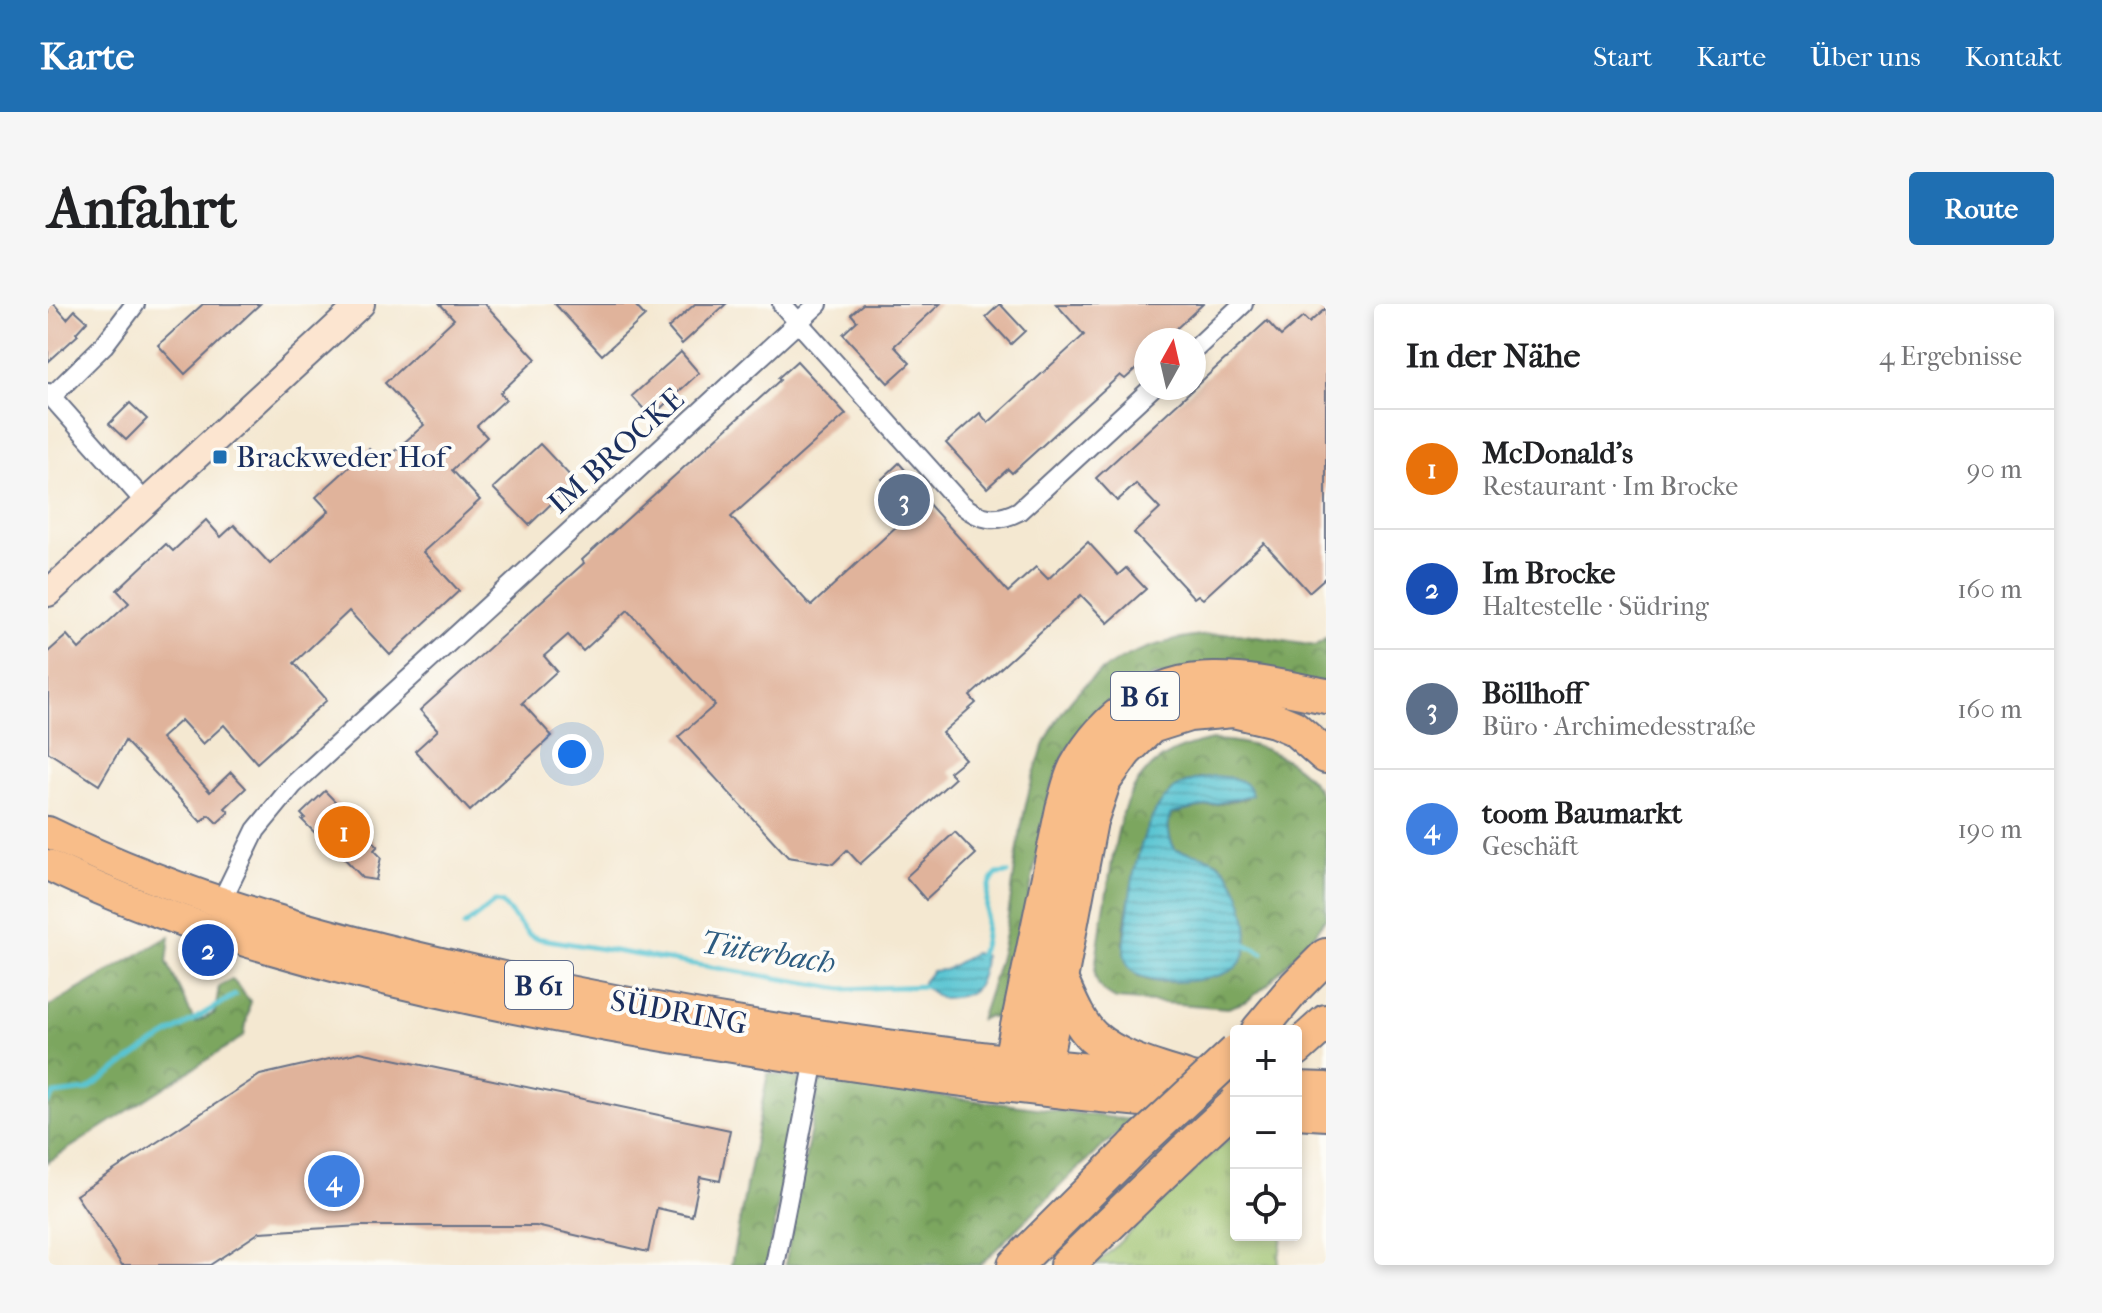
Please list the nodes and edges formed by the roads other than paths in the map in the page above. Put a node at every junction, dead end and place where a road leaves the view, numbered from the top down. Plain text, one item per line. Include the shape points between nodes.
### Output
1 (135, 304) edge
2 (361, 304) edge
3 (782, 304) edge
4 (818, 304) edge
5 (1243, 304) edge
6 (798, 322) junction
7 (1206, 339) edge
8 (50, 395) edge
9 (1139, 400) edge
10 (145, 502) junction
11 (48, 593) edge
12 (1326, 696) edge
13 (1326, 756) edge
14 (48, 832) edge
15 (48, 865) edge
16 (214, 916) junction
17 (1326, 956) edge
18 (1326, 975) edge
19 (1059, 977) junction
20 (1263, 1025) edge
21 (1265, 1025) edge
22 (1230, 1058) edge
23 (815, 1060) junction
24 (1027, 1070) junction
25 (1185, 1078) junction
26 (1230, 1082) edge
27 (1302, 1087) edge
28 (1326, 1088) edge
29 (1230, 1106) edge
30 (1230, 1112) edge
31 (1302, 1113) edge
32 (1326, 1115) edge
33 (775, 1265) edge
34 (1015, 1265) edge
35 (1067, 1265) edge

1 - 8 street via 104,345
2 - 10 street
3 - 6 street
4 - 6 street, IM BROCKE
5 - 7 street
6 - 9 street via 961,504 982,518 1019,511
6 - 16 street, IM BROCKE via 293,785 256,830
8 - 10 street
10 - 11 street
12 - 24 highway, B 61 via 1214,680 1179,685 1143,697 1094,741 1075,771 1063,809
13 - 19 highway via 1294,728 1233,710 1189,714 1151,726 1104,780 1090,821
14 - 16 main road, SÜDRING / B 61
15 - 16 main road, SÜDRING / B 61 via 117,896
16 - 23 main road, SÜDRING / B 61 via 322,963 523,1012
16 - 24 main road, SÜDRING / B 61 via 260,917 594,997
17 - 20 highway
18 - 21 highway
19 - 24 highway
19 - 25 highway via 1093,1037 1130,1059
22 - 34 highway, bridge
23 - 24 main road, SÜDRING / B 61
23 - 33 street
24 - 25 main road, SÜDRING
24 - 29 main road, SÜDRING / B 61
25 - 26 main road, SÜDRING
27 - 28 main road
30 - 35 highway, B 61, bridge
31 - 32 main road

